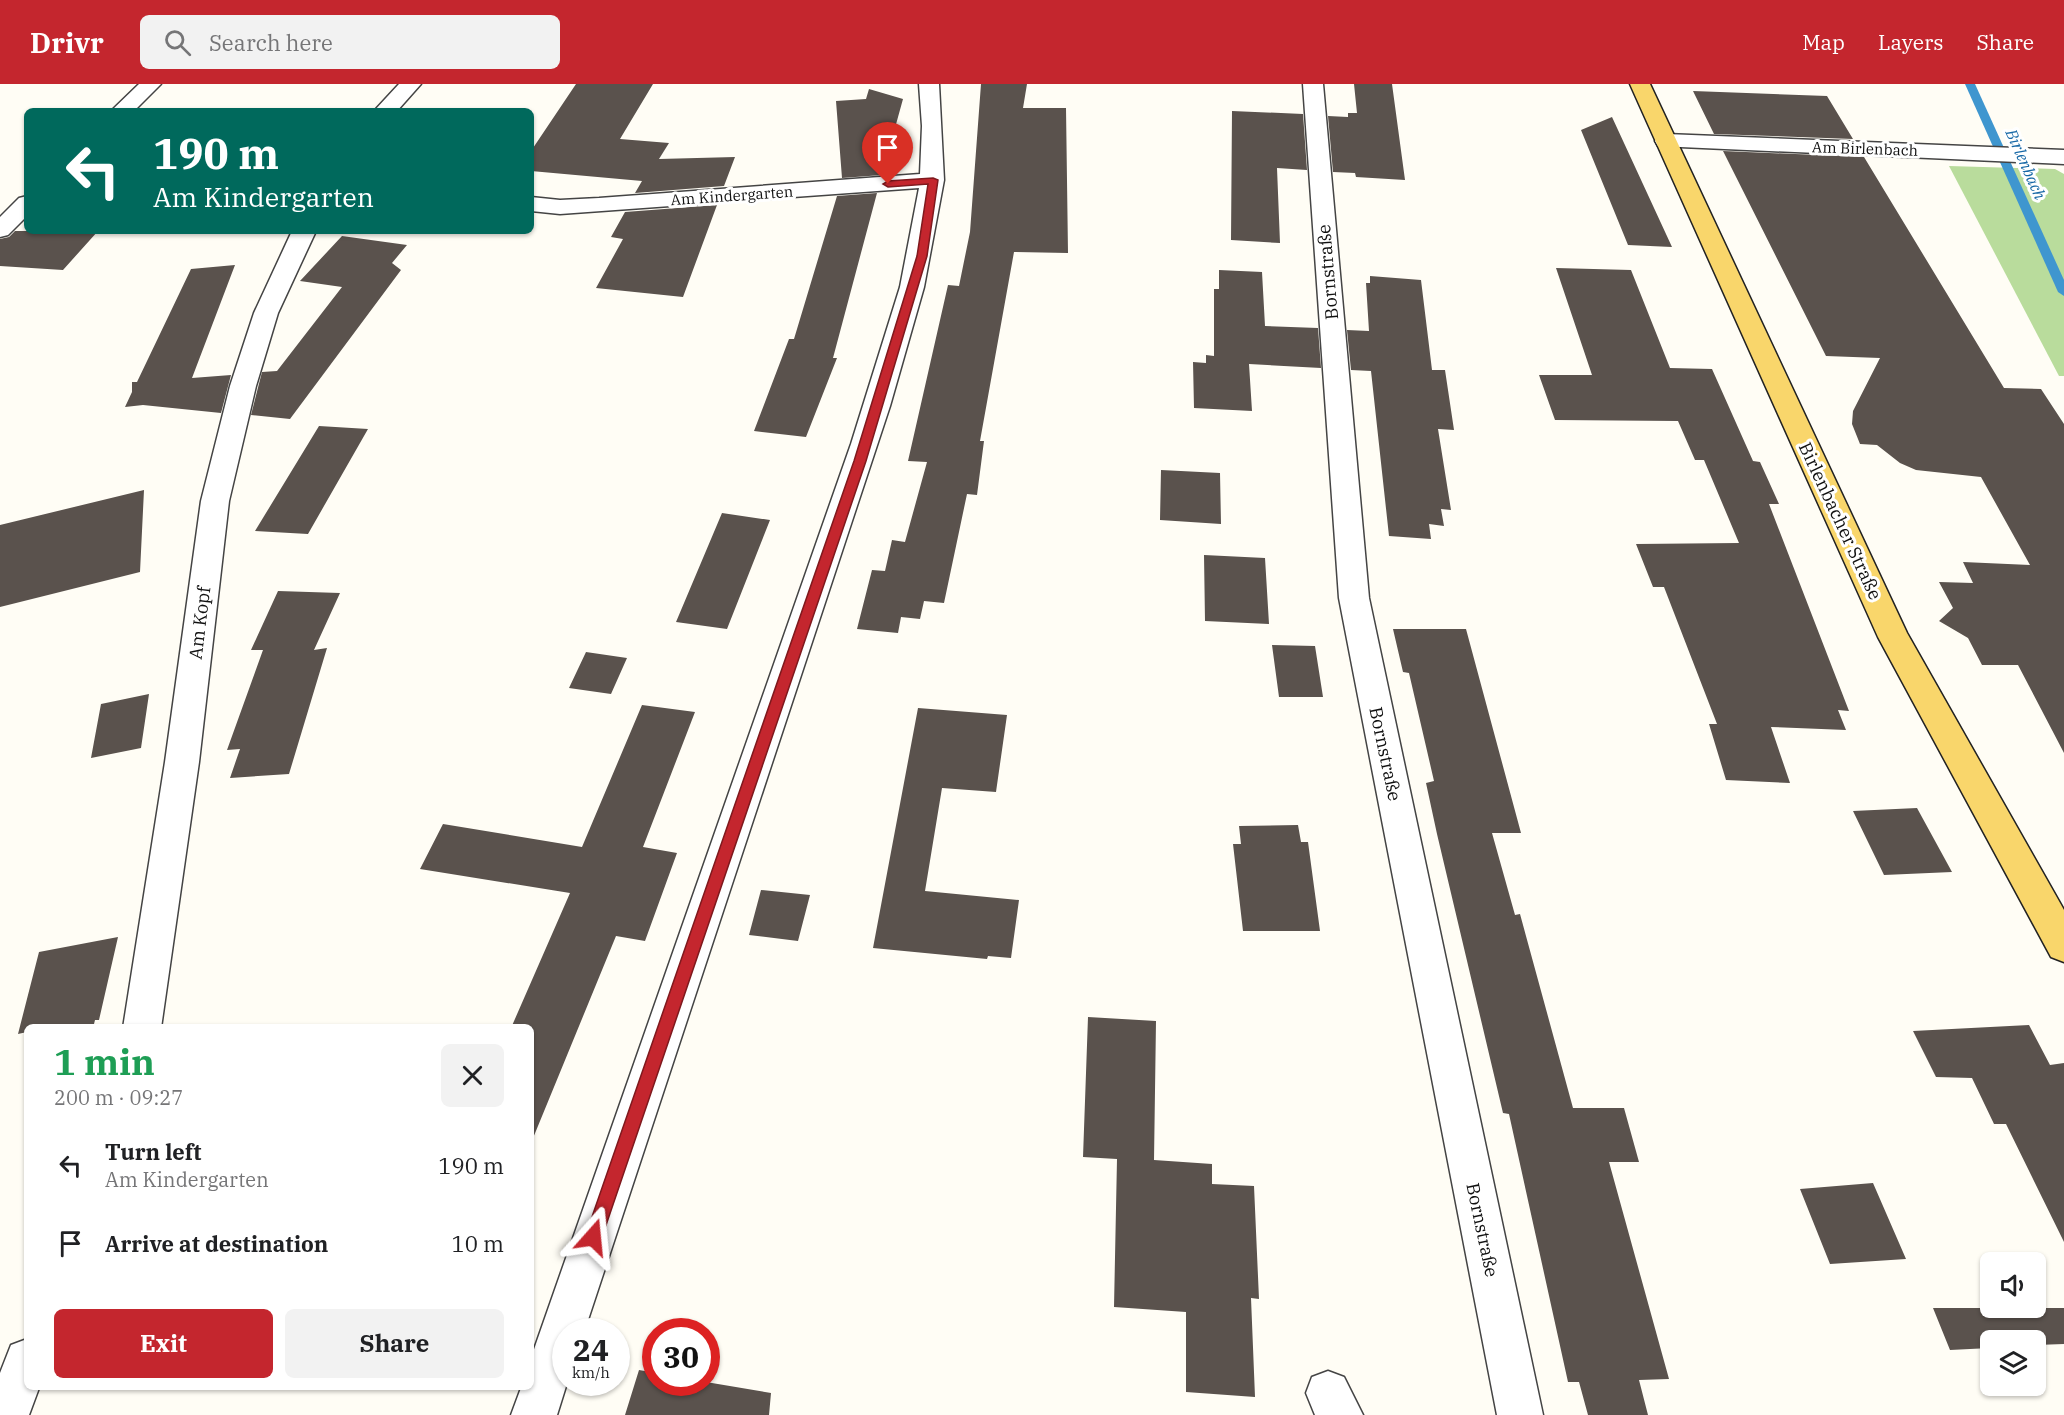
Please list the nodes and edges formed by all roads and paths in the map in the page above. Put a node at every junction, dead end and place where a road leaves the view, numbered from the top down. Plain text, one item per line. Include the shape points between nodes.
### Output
1 (151, 84) edge
2 (411, 84) edge
3 (930, 84) edge
4 (1313, 84) edge
5 (1640, 84) edge
6 (125, 108) edge
7 (388, 108) edge
8 (1666, 141) junction
9 (2064, 157) edge
10 (933, 180) junction
11 (534, 204) edge
12 (24, 206) edge
13 (0, 230) edge
14 (303, 234) edge
15 (2064, 945) edge
16 (143, 1024) edge
17 (24, 1369) edge
18 (6, 1415) edge
19 (534, 1415) edge
20 (1520, 1415) edge

1 - 6 street
2 - 7 street
3 - 10 street via 934,114
4 - 20 street, Bornstraße via 1353,598
5 - 8 main road, Birlenbacher Straße
8 - 9 street, Am Birlenbach
8 - 15 main road, Birlenbacher Straße via 1893,637
10 - 11 street, Am Kindergarten via 599,206
10 - 19 street via 922,256 860,461
12 - 13 street
14 - 16 street, Am Kopf via 266,313 243,386 215,501 182,762
17 - 18 street

